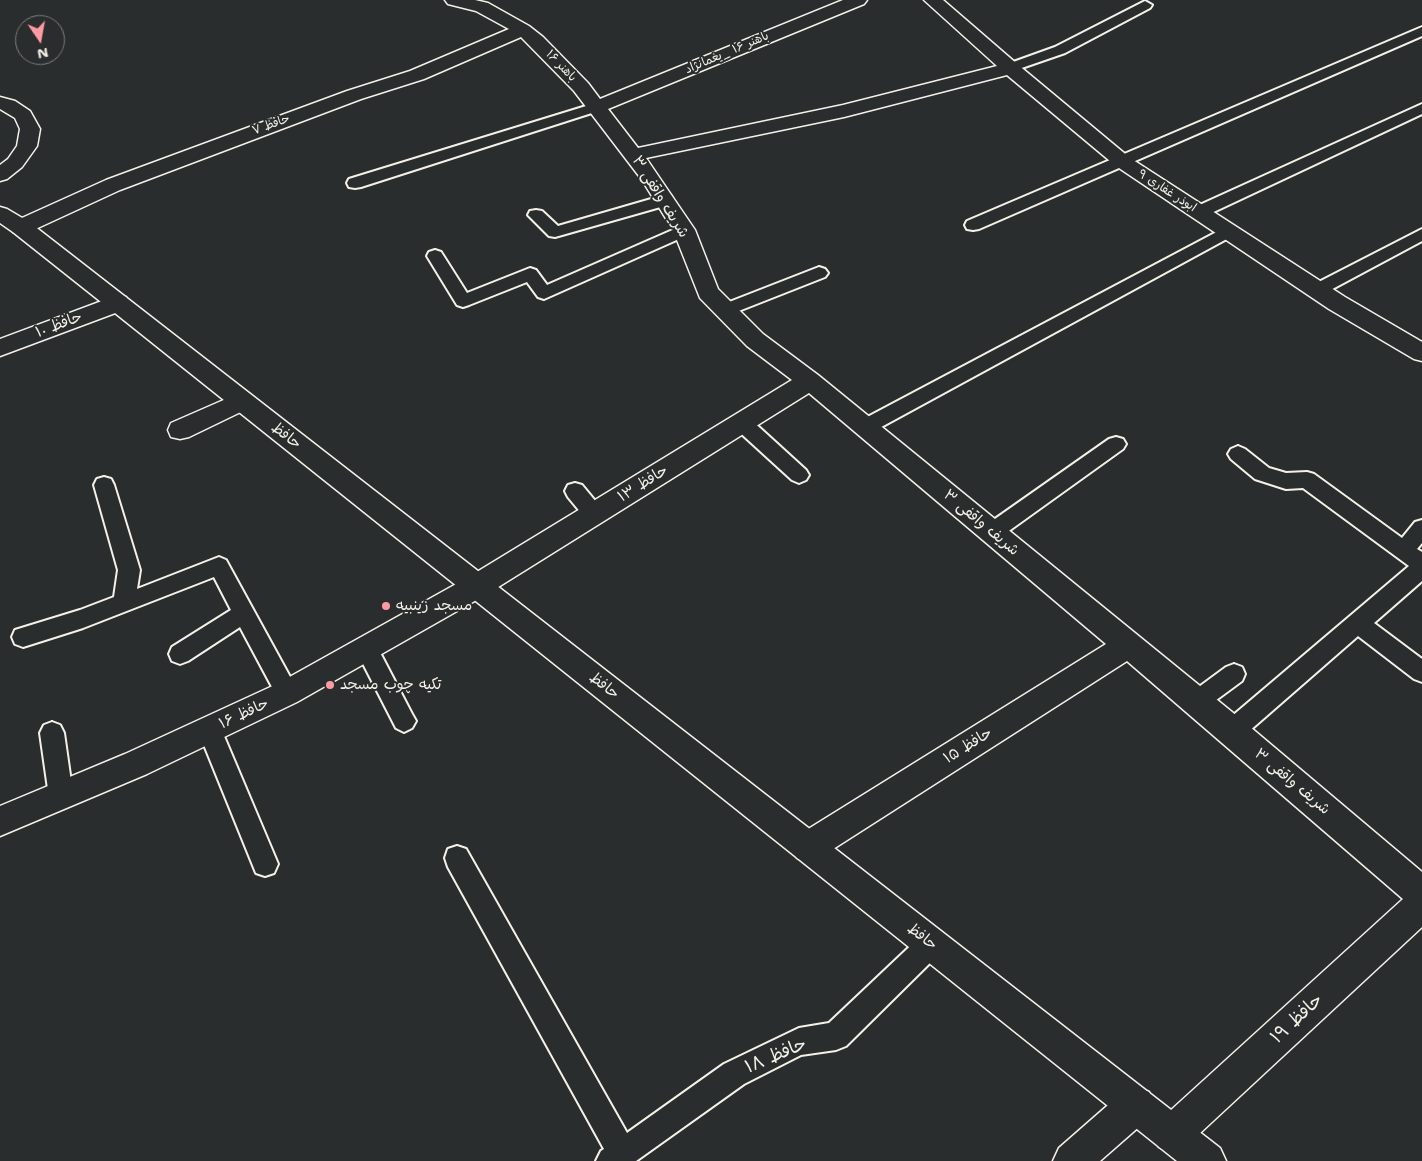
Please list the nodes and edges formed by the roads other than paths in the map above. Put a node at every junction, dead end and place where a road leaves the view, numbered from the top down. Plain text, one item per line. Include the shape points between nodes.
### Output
1 (454, 0) edge
2 (501, 0) edge
3 (858, 0) edge
4 (933, 0) edge
5 (1145, 5) dead end
6 (482, 7) junction
7 (523, 30) junction
8 (1422, 31) edge
9 (1010, 68) junction
10 (0, 103) edge
11 (596, 107) junction
12 (1422, 108) edge
13 (633, 154) junction
14 (1123, 162) junction
15 (0, 175) edge
16 (355, 183) dead end
17 (665, 200) junction
18 (1199, 212) junction
19 (536, 215) dead end
20 (11, 221) edge
21 (973, 225) dead end
22 (684, 230) junction
23 (1228, 231) junction
24 (1422, 234) edge
25 (435, 256) dead end
26 (819, 273) dead end
27 (1316, 290) junction
28 (118, 302) junction
29 (725, 310) junction
30 (0, 348) edge
31 (1422, 353) edge
32 (810, 381) junction
33 (242, 401) junction
34 (742, 423) junction
35 (865, 427) junction
36 (180, 430) dead end
37 (1116, 444) dead end
38 (1238, 454) dead end
39 (799, 475) dead end
40 (104, 485) dead end
41 (575, 491) dead end
42 (594, 514) junction
43 (1422, 528) edge
44 (992, 532) junction
45 (1403, 551) junction
46 (1422, 566) edge
47 (477, 586) junction
48 (124, 603) junction
49 (244, 613) junction
50 (1358, 623) junction
51 (23, 637) dead end
52 (1128, 645) junction
53 (366, 648) junction
54 (180, 654) dead end
55 (1422, 672) edge
56 (1234, 674) dead end
57 (287, 693) junction
58 (1196, 702) junction
59 (404, 721) dead end
60 (210, 730) junction
61 (1232, 731) junction
62 (52, 733) dead end
63 (61, 796) junction
64 (0, 821) edge
65 (808, 847) junction
66 (457, 858) dead end
67 (265, 864) dead end
68 (1422, 893) edge
69 (1422, 904) edge
70 (931, 944) junction
71 (1136, 1105) junction
72 (1172, 1134) junction
73 (617, 1157) edge
74 (1072, 1161) edge
75 (1207, 1161) edge

1 - 6 street, باهنر ۱۶
2 - 6 street
3 - 11 street, باهنر ۱۶ _یغمانژاد
4 - 9 street, ابوذر غفاری ۹
5 - 9 lane via 1060,50
6 - 7 street, باهنر ۱۶
7 - 11 street, باهنر ۱۶ via 575,80
7 - 20 street, حافظ ۷ via 417,75
8 - 14 lane
9 - 13 street via 844,111
9 - 14 street, ابوذر غفاری ۹
10 - 15 street via 23,116 30,129 27,146 15,163
11 - 13 street, شریف واقفی ۳
11 - 16 lane
12 - 18 lane
13 - 17 street, شریف واقفی ۳
14 - 18 street, ابوذر غفاری ۹
14 - 21 lane
17 - 19 lane via 555,232
17 - 22 street, شریف واقفی ۳
18 - 23 street, ابوذر غفاری ۹
20 - 28 street, حافظ
22 - 25 lane via 544,293 530,274 463,301
22 - 29 street, شریف واقفی ۳ via 708,293
23 - 27 street, ابوذر غفاری ۹
23 - 35 lane
24 - 27 lane
26 - 29 lane
27 - 31 street, ابوذر غفاری ۹
28 - 30 street, حافظ ۱۰
28 - 33 street, حافظ
29 - 32 street, شریف واقفی ۳ via 755,340
32 - 34 street, حافظ ۱۳
32 - 35 street, شریف واقفی ۳
33 - 36 street
33 - 47 street, حافظ
34 - 39 lane
34 - 42 street, حافظ ۱۳
35 - 44 street, شریف واقفی ۳
37 - 44 lane
38 - 45 lane via 1262,474 1286,481 1307,480
40 - 48 lane via 129,570
41 - 42 lane
42 - 47 street, حافظ ۱۳
43 - 45 lane
44 - 52 street, شریف واقفی ۳
45 - 46 lane
46 - 50 lane
47 - 53 street, حافظ ۱۶
47 - 65 street, حافظ
48 - 49 lane via 219,566
48 - 51 lane
49 - 54 lane
49 - 57 lane
50 - 55 lane
50 - 61 lane
52 - 58 street, شریف واقفی ۳
52 - 65 street, حافظ ۱۵
53 - 57 street, حافظ ۱۶
53 - 59 lane
56 - 58 lane
57 - 60 street, حافظ ۱۶
58 - 61 street, شریف واقفی ۳
60 - 63 street, حافظ ۱۶
60 - 67 lane
61 - 68 street, شریف واقفی ۳
62 - 63 lane
63 - 64 street, حافظ ۱۶
65 - 70 street, حافظ
66 - 73 lane
69 - 72 street, حافظ ۱۹
70 - 71 street, حافظ
70 - 73 lane, حافظ ۱۸ via 836,1036 799,1042 734,1074
71 - 72 street, حافظ
71 - 74 street
72 - 75 street, حافظ

